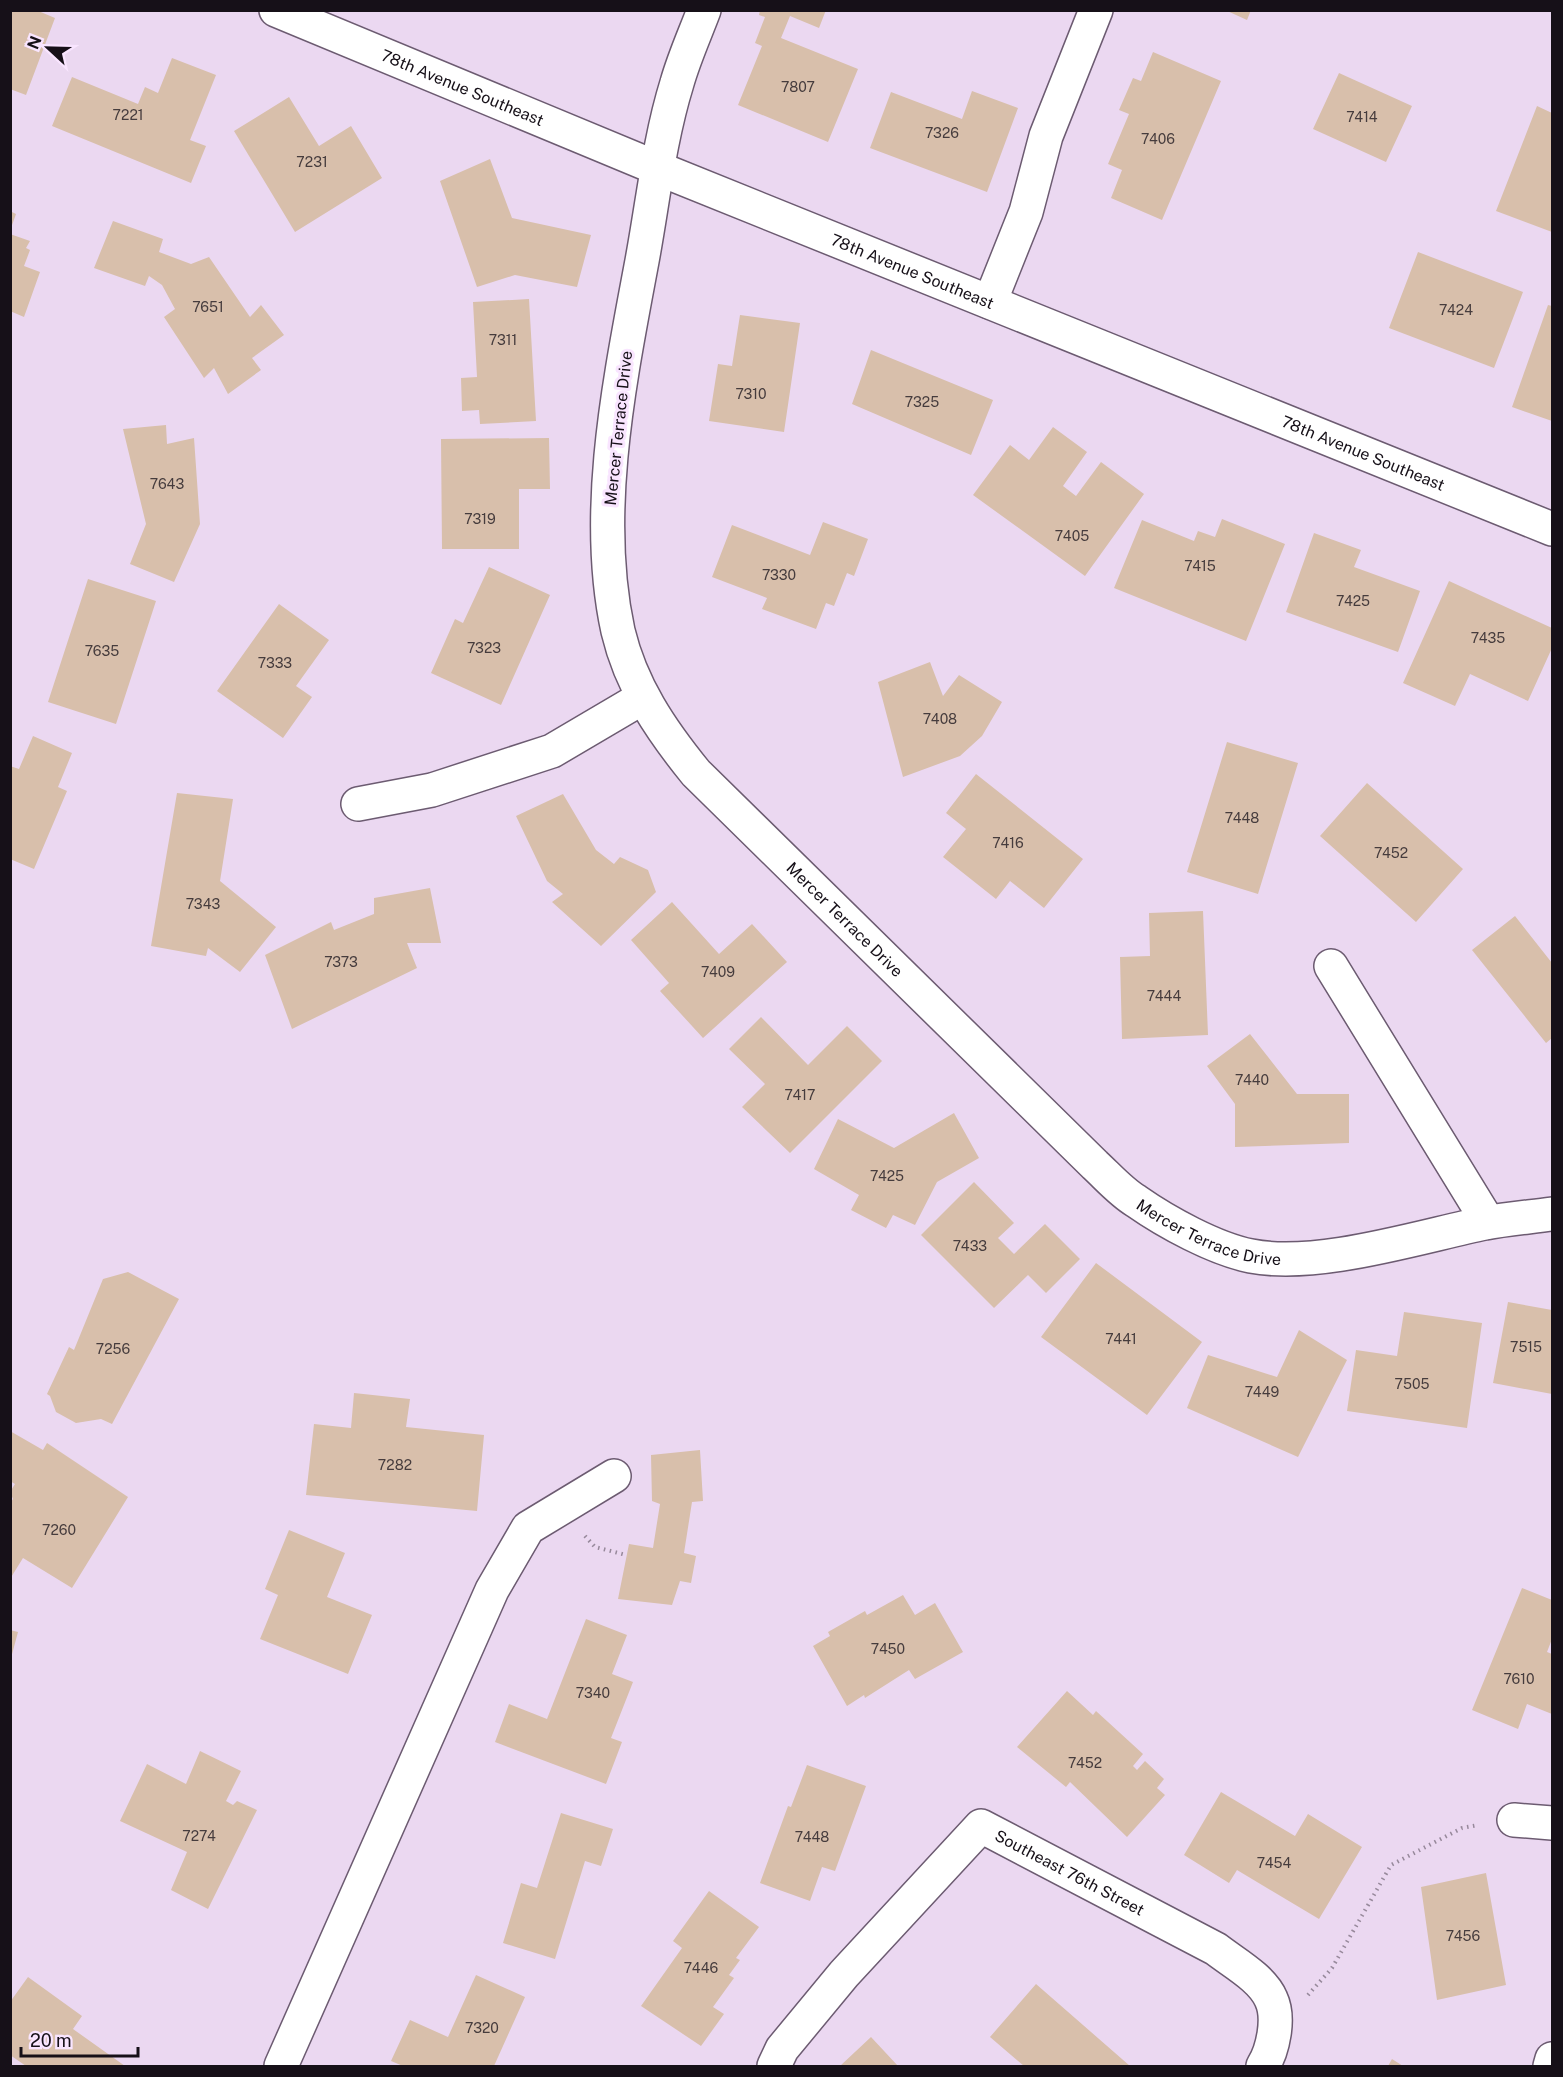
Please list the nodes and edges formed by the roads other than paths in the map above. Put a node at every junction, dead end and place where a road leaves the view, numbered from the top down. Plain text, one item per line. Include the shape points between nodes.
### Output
1 (704, 10) edge
2 (1096, 10) edge
3 (278, 11) edge
4 (657, 168) junction
5 (990, 302) junction
6 (1552, 529) edge
7 (642, 698) junction
8 (358, 804) dead end
9 (1331, 966) dead end
10 (1552, 1214) edge
11 (1488, 1222) junction
12 (614, 1476) dead end
13 (1514, 1820) road end
14 (1552, 1823) edge
15 (1552, 2059) edge
16 (281, 2067) edge
17 (774, 2067) edge
18 (1263, 2067) edge
19 (1550, 2067) edge

1 - 4 street, Mercer Terrace Drive via 677,83
2 - 5 street via 1046,136 1026,212
3 - 4 street, 78th Avenue Southeast
4 - 5 street, 78th Avenue Southeast
4 - 7 street, Mercer Terrace Drive via 624,359 611,471 609,575 619,633
5 - 6 street, 78th Avenue Southeast
7 - 8 street via 552,751 432,790
7 - 11 street, Mercer Terrace Drive via 696,773 1135,1201 1206,1240 1250,1256 1294,1260
9 - 11 street
10 - 11 street, Mercer Terrace Drive
12 - 16 street via 528,1528 492,1590
13 - 14 street
15 - 19 street
17 - 18 street, Southeast 76th Street via 782,2049 844,1974 981,1826 1216,1949 1251,1975 1272,2000 1275,2031 1271,2054

